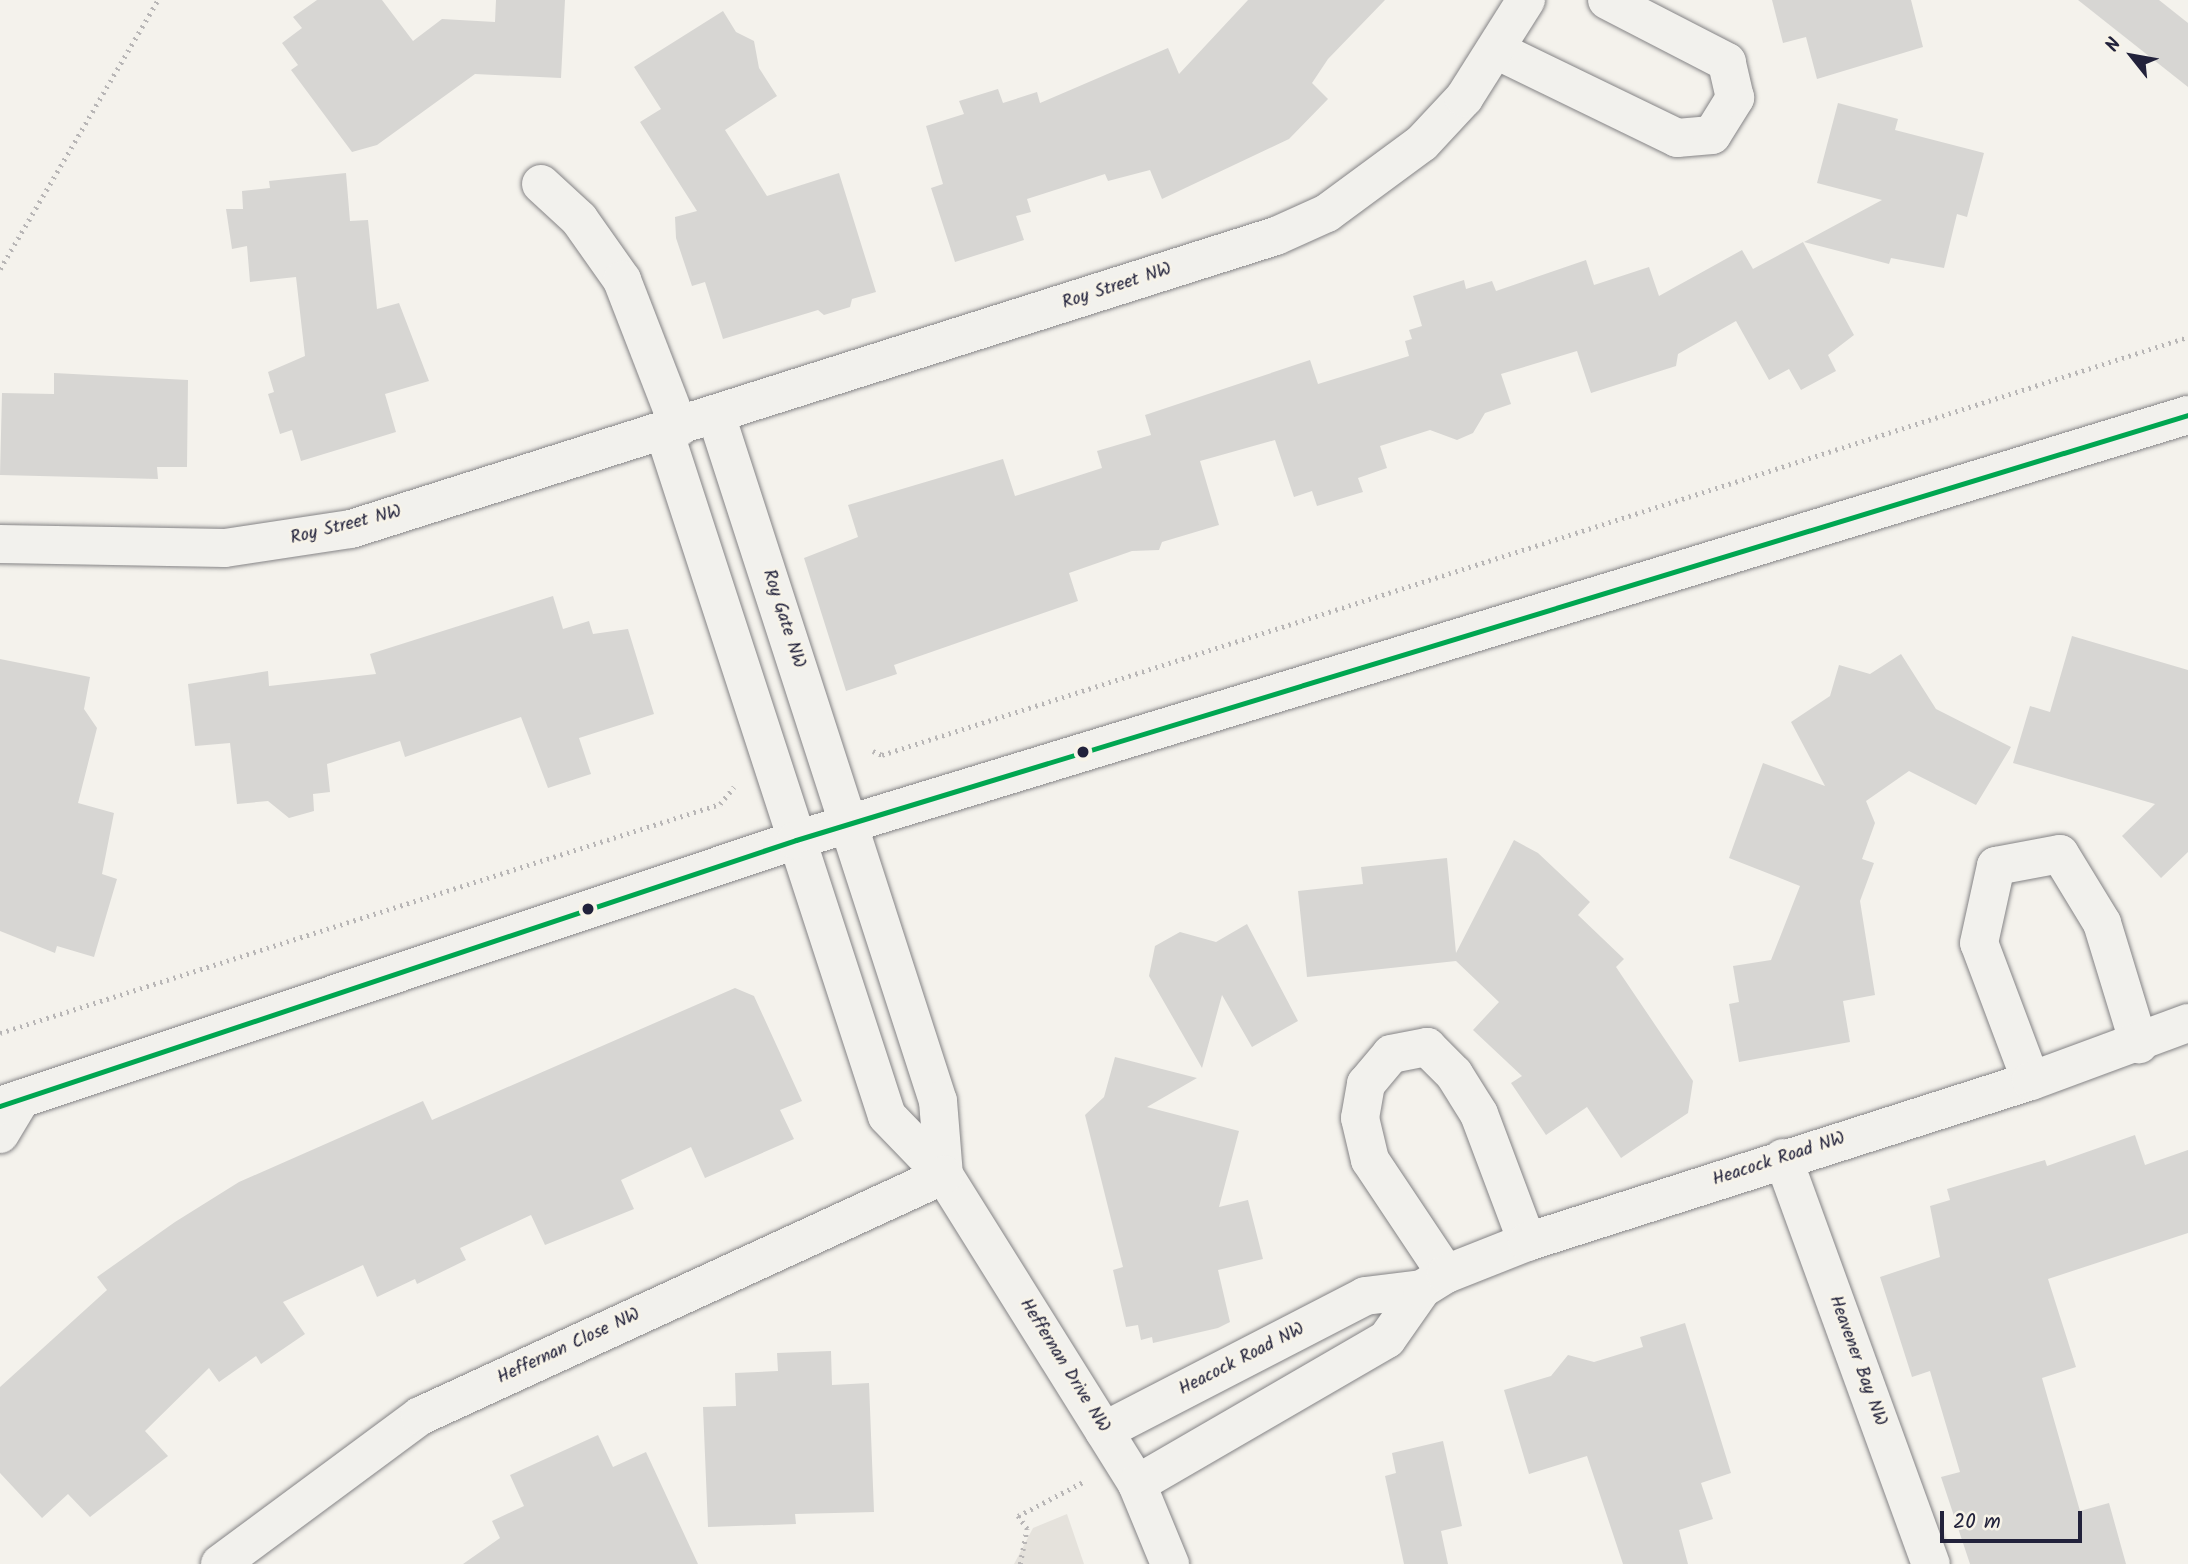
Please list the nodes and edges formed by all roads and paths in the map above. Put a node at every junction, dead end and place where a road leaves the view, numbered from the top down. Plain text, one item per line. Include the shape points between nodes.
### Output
1 (158, 0) edge
2 (1525, 0) edge
3 (1606, 0) edge
4 (1498, 51) junction
5 (541, 184) dead end
6 (0, 269) edge
7 (2188, 337) edge
8 (716, 415) junction
9 (2188, 415) edge
10 (672, 429) junction
11 (0, 544) edge
12 (830, 760) junction
13 (775, 777) junction
14 (852, 822) junction
15 (796, 840) junction
16 (2188, 1023) edge
17 (0, 1033) edge
18 (2139, 1044) junction
19 (2031, 1081) junction
20 (10, 1102) edge
21 (0, 1134) edge
22 (1783, 1158) junction
23 (944, 1175) junction
24 (1527, 1242) junction
25 (1434, 1282) junction
26 (1121, 1459) junction
27 (220, 1564) edge
28 (1020, 1564) edge
29 (1170, 1564) edge
30 (1931, 1564) edge

1 - 6 path
2 - 4 street, Roy Street NW
3 - 4 street via 1727,62 1735,98 1712,135 1677,138
4 - 8 street, Roy Street NW via 1422,143 1326,214 1276,236
5 - 10 street via 579,219 622,279
7 - 12 path via 882,755 866,747
8 - 10 street, Roy Street NW
8 - 12 street, Roy Gate NW
9 - 14 street
10 - 11 street, Roy Street NW via 351,529 284,542 225,548
10 - 13 street
12 - 14 street, Roy Gate NW
13 - 15 street
13 - 17 path via 735,786 720,804
14 - 15 street
14 - 23 street, Heffernan Drive NW via 937,1101
15 - 20 street
15 - 23 street, Heffernan Drive NW via 887,1116
16 - 18 street, Heacock Road NW
18 - 19 street, Heacock Road NW
18 - 19 street via 2102,923 2060,854 1996,866 1979,943
19 - 22 street, Heacock Road NW
20 - 21 street
22 - 24 street, Heacock Road NW
22 - 30 street, Heavener Bay NW
23 - 26 street, Heffernan Drive NW
23 - 27 street, Heffernan Close NW via 419,1416
24 - 25 street, Heacock Road NW
24 - 25 street via 1479,1114 1454,1073 1427,1047 1391,1054 1366,1084 1360,1118 1370,1160
25 - 26 street, Heacock Road NW via 1365,1296
25 - 26 street via 1387,1339
26 - 28 path via 1018,1516 1027,1529
26 - 29 street, Heffernan Drive NW

